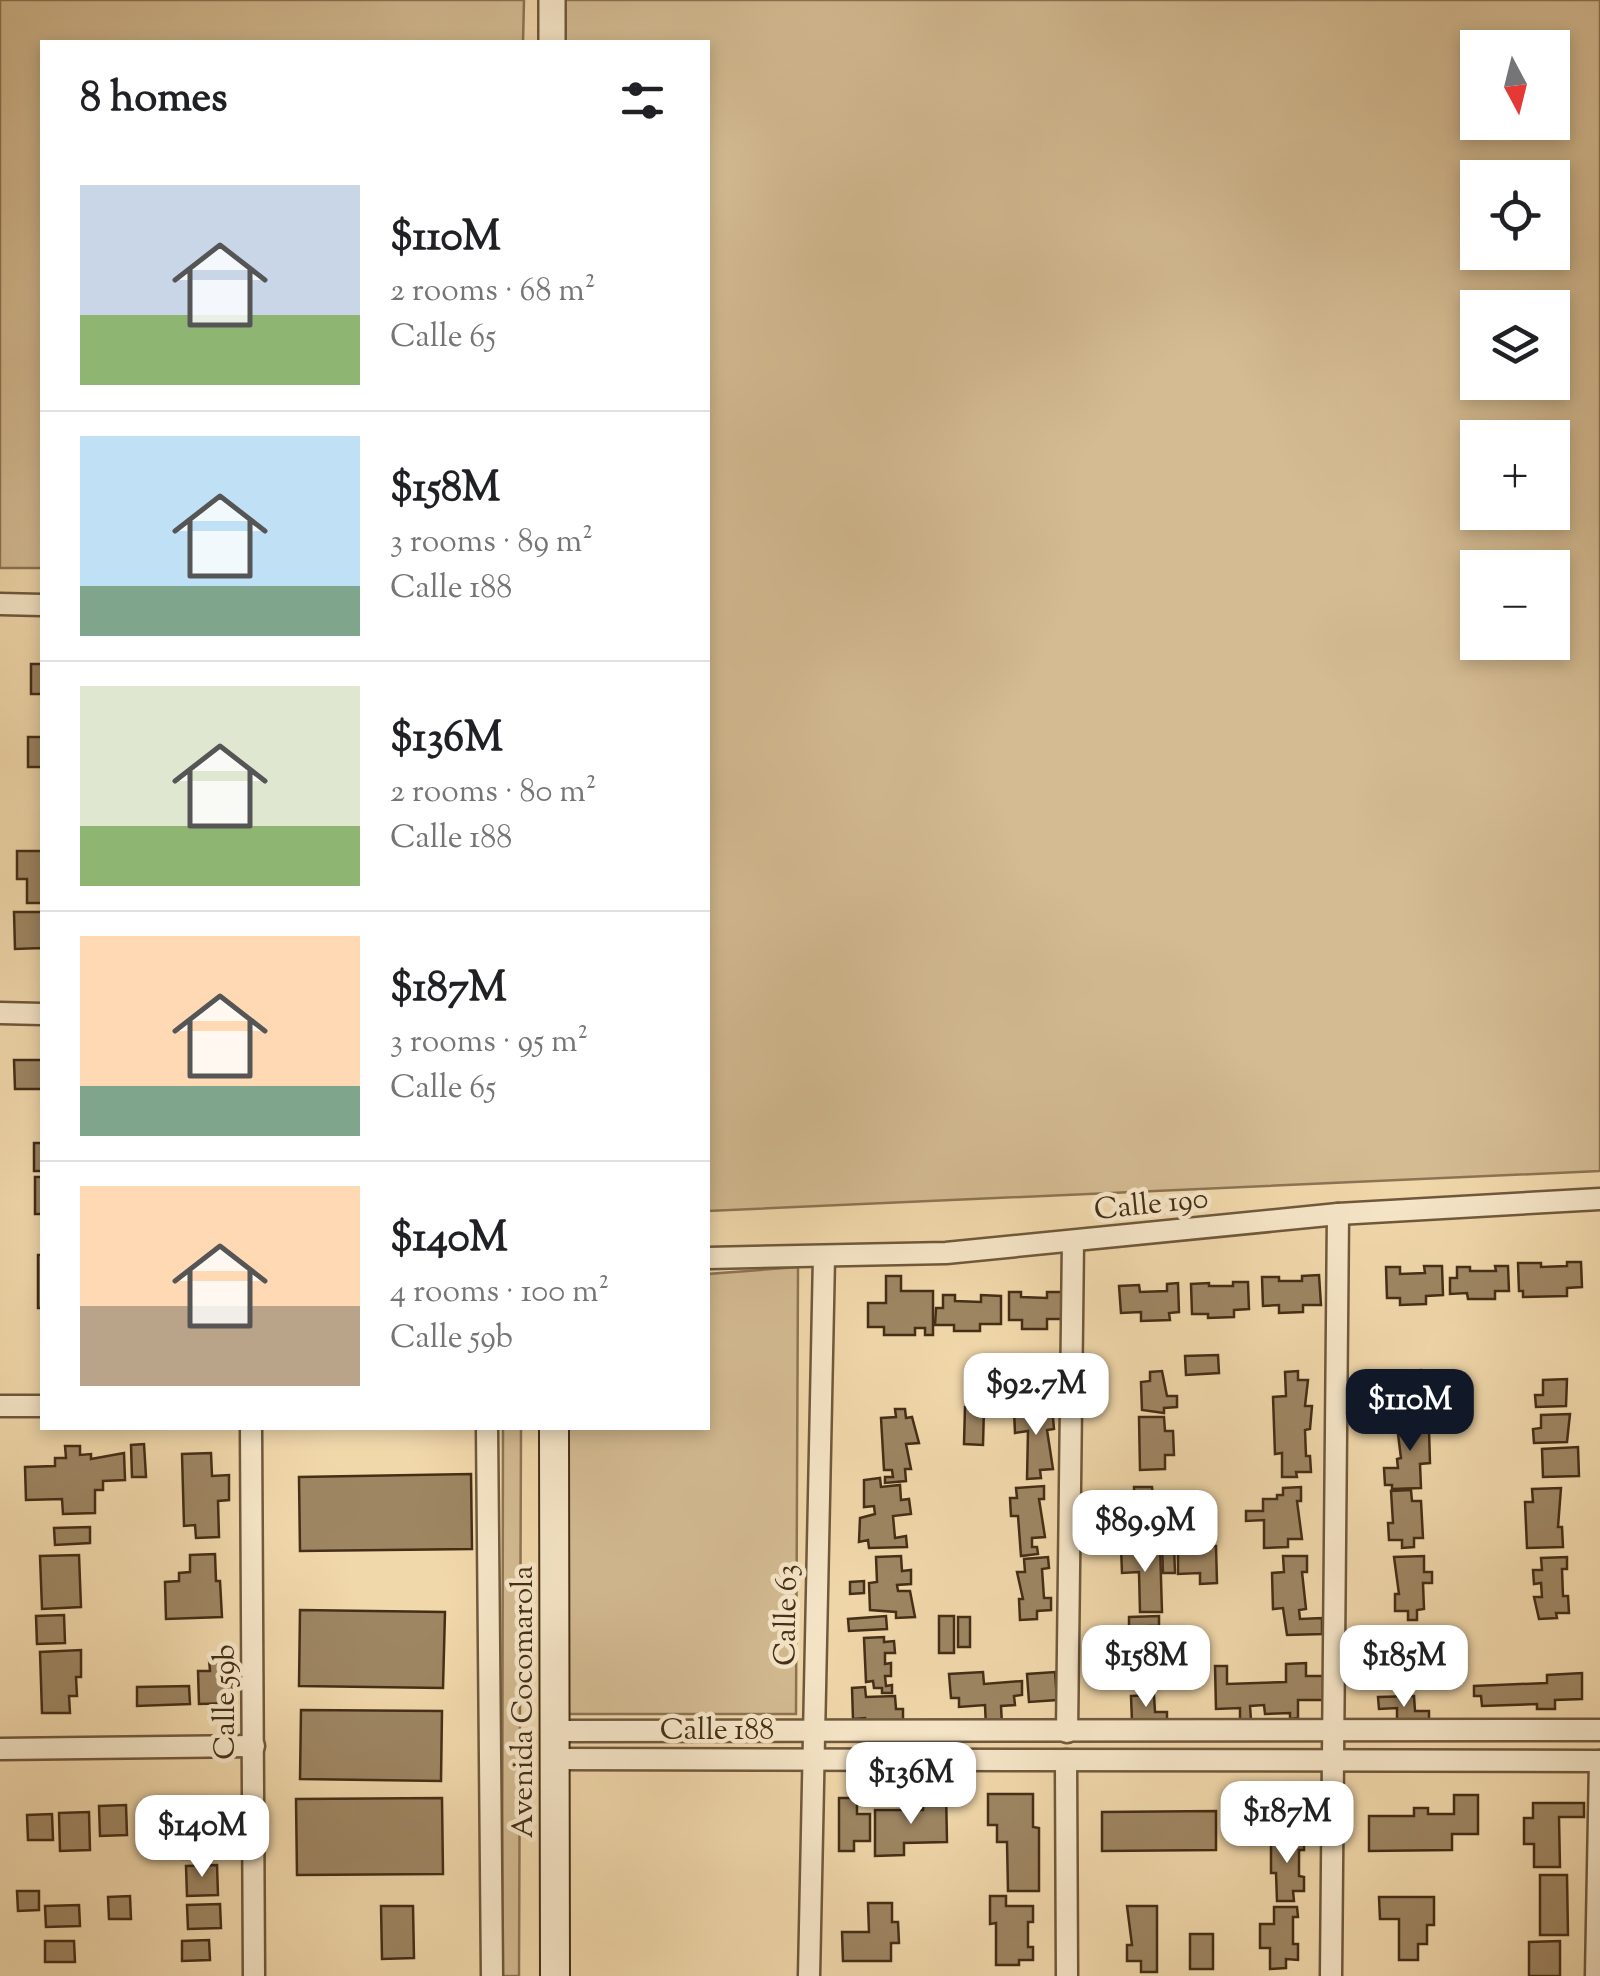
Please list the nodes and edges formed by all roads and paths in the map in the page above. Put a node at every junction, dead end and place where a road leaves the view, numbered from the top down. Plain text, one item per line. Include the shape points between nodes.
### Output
1 (552, 0) edge
2 (552, 40) edge
3 (0, 604) edge
4 (40, 605) edge
5 (0, 1013) edge
6 (40, 1014) edge
7 (1600, 1199) edge
8 (1338, 1214) junction
9 (1072, 1241) junction
10 (824, 1256) junction
11 (710, 1258) edge
12 (0, 1406) edge
13 (40, 1406) edge
14 (250, 1430) edge
15 (487, 1430) edge
16 (554, 1430) edge
17 (812, 1730) junction
18 (1332, 1731) junction
19 (1600, 1731) edge
20 (1067, 1732) junction
21 (554, 1745) junction
22 (254, 1746) junction
23 (0, 1749) edge
24 (812, 1760) junction
25 (1066, 1760) junction
26 (1332, 1760) junction
27 (1600, 1761) edge
28 (254, 1976) edge
29 (492, 1976) edge
30 (555, 1976) edge
31 (809, 1976) edge
32 (1066, 1976) edge
33 (1331, 1976) edge
34 (1596, 1976) edge

1 - 2 street
3 - 4 street
5 - 6 street
7 - 8 street, Calle 190
8 - 9 street, Calle 190
8 - 18 street
9 - 10 street, Calle 190
9 - 20 street
10 - 11 street, Calle 190
10 - 17 street, Calle 63
12 - 13 street
14 - 22 street, Calle 59b
15 - 29 street
16 - 21 main road, Avenida Cocomarola
17 - 20 street, Calle 188
17 - 21 street, Calle 188
17 - 24 street, Calle 63
18 - 19 street, Calle 188
18 - 20 street, Calle 188
18 - 26 street
21 - 24 street, Calle 188
21 - 30 main road, Avenida Cocomarola
22 - 23 street
22 - 28 street, Calle 59b
24 - 25 street, Calle 188
24 - 31 street, Calle 63
25 - 26 street, Calle 188
25 - 32 street
26 - 27 street, Calle 188
26 - 33 street
27 - 34 street

